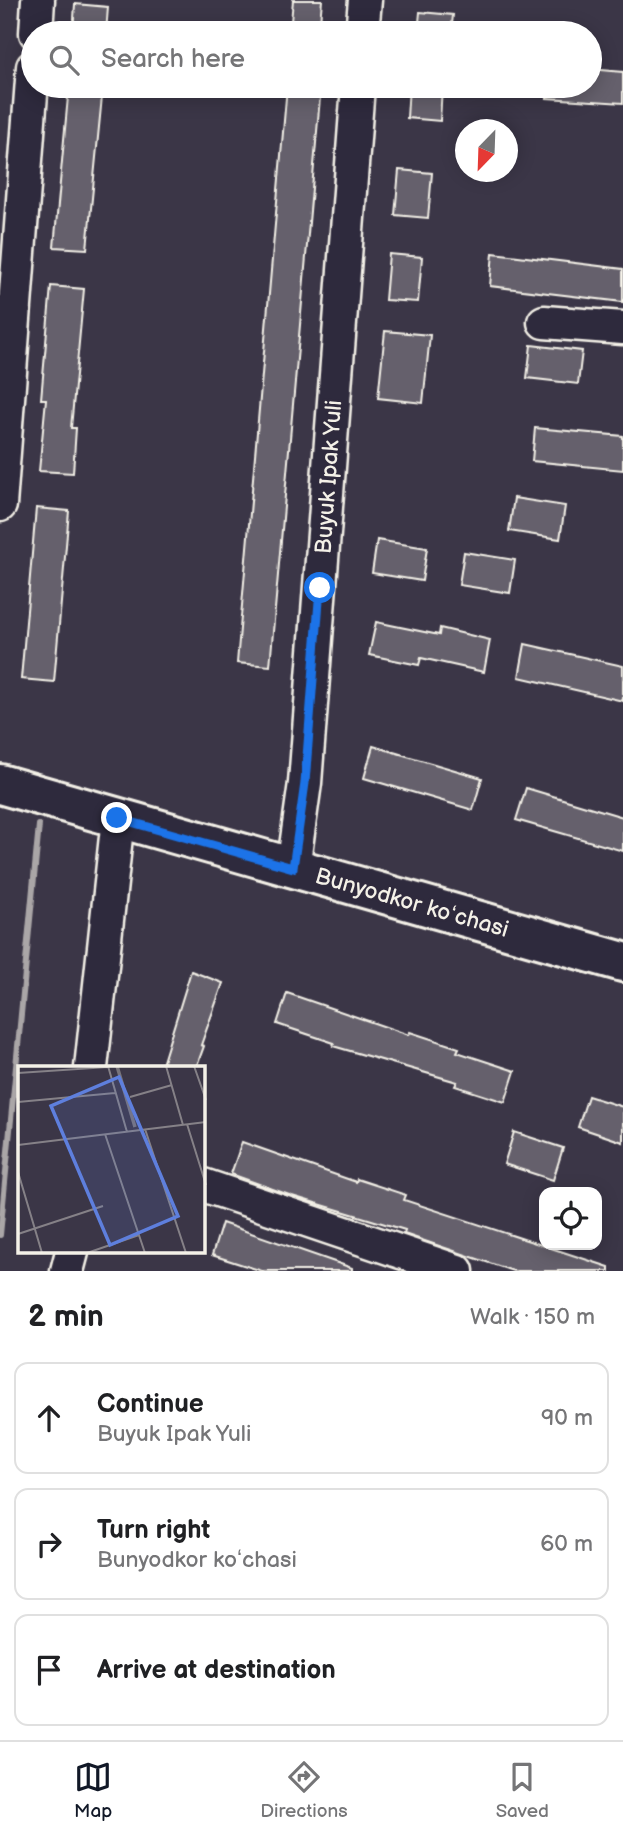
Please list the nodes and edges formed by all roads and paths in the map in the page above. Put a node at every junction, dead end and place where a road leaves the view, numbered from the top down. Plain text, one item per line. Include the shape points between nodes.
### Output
1 (38, 0) edge
2 (365, 0) edge
3 (37, 21) edge
4 (363, 21) edge
5 (31, 98) edge
6 (357, 98) edge
7 (544, 322) dead end
8 (623, 328) edge
9 (0, 505) edge
10 (0, 784) edge
11 (117, 818) junction
12 (293, 868) junction
13 (623, 962) edge
14 (91, 1066) edge
15 (205, 1186) edge
16 (71, 1254) edge
17 (67, 1271) edge
18 (457, 1271) edge

1 - 3 street
2 - 4 street
5 - 9 street
6 - 12 street, Buyuk Ipak Yuli via 305,783
7 - 8 street
10 - 11 main road, Bunyodkor koʻchasi
11 - 12 main road, Bunyodkor koʻchasi
11 - 14 street
12 - 13 main road, Bunyodkor koʻchasi
15 - 18 street
16 - 17 street

